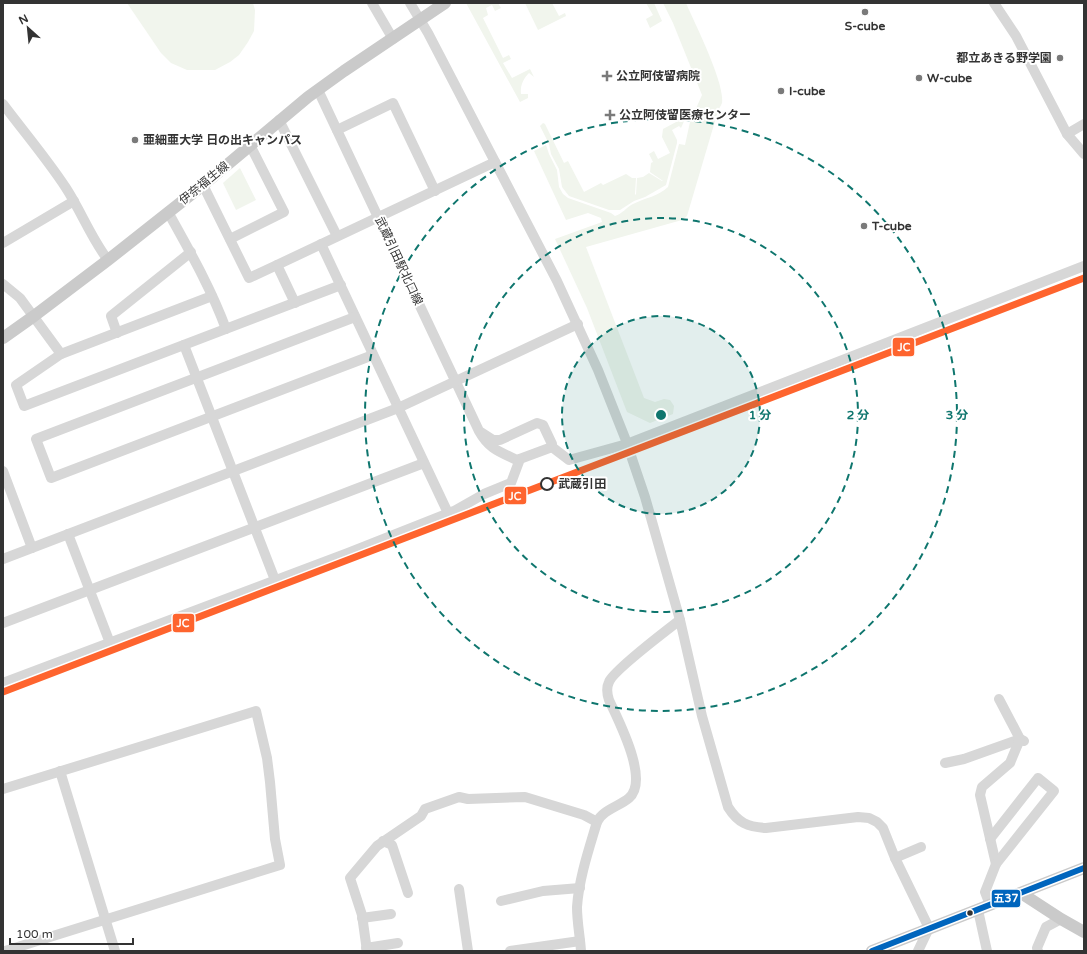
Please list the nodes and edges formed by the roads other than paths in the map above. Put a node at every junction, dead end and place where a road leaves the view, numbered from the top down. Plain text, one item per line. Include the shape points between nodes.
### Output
1 (372, 3) edge
2 (410, 3) edge
3 (445, 3) edge
4 (994, 3) edge
5 (420, 20) junction
6 (393, 38) junction
7 (318, 90) junction
8 (3, 104) edge
9 (279, 120) junction
10 (1084, 124) edge
11 (337, 130) junction
12 (1067, 134) junction
13 (250, 145) junction
14 (1084, 154) edge
15 (495, 162) junction
16 (203, 185) junction
17 (435, 191) junction
18 (74, 201) junction
19 (168, 212) junction
20 (378, 217) junction
21 (337, 236) junction
22 (230, 239) junction
23 (3, 243) edge
24 (321, 244) junction
25 (191, 252) junction
26 (108, 260) junction
27 (277, 265) junction
28 (1084, 266) edge
29 (3, 284) edge
30 (341, 285) junction
31 (212, 296) junction
32 (295, 303) junction
33 (34, 316) junction
34 (356, 317) junction
35 (578, 324) junction
36 (226, 329) junction
37 (117, 332) junction
38 (3, 338) edge
39 (184, 345) junction
40 (61, 354) junction
41 (373, 355) junction
42 (197, 378) junction
43 (456, 381) junction
44 (398, 408) junction
45 (212, 416) junction
46 (479, 431) junction
47 (627, 444) junction
48 (552, 447) junction
49 (520, 459) junction
50 (424, 463) junction
51 (3, 470) edge
52 (233, 471) junction
53 (448, 513) junction
54 (255, 528) junction
55 (68, 534) junction
56 (32, 548) junction
57 (3, 559) edge
58 (275, 580) junction
59 (89, 590) junction
60 (680, 620) junction
61 (3, 623) edge
62 (110, 643) junction
63 (3, 683) edge
64 (999, 699) dead end
65 (1022, 740) junction
66 (945, 763) dead end
67 (60, 771) junction
68 (3, 789) edge
69 (597, 822) junction
70 (990, 839) junction
71 (383, 841) junction
72 (921, 847) dead end
73 (895, 858) junction
74 (996, 864) junction
75 (1084, 868) edge
76 (459, 888) dead end
77 (580, 888) junction
78 (408, 893) dead end
79 (1021, 893) junction
80 (501, 901) dead end
81 (990, 905) junction
82 (978, 910) junction
83 (391, 914) dead end
84 (362, 918) junction
85 (1061, 919) junction
86 (106, 920) junction
87 (925, 926) junction
88 (1084, 932) edge
89 (398, 943) dead end
90 (581, 946) edge
91 (367, 949) edge
92 (918, 950) edge
93 (5, 951) edge
94 (115, 951) edge
95 (468, 951) edge
96 (510, 951) edge
97 (872, 951) edge
98 (986, 951) edge
99 (1038, 951) edge

1 - 6 street
2 - 5 street
3 - 5 main road, 伊奈福生線
4 - 12 street via 1016,36
5 - 6 main road, 伊奈福生線
5 - 15 street
6 - 7 main road, 伊奈福生線
7 - 9 main road, 伊奈福生線
7 - 11 street, 武蔵引田駅北口線
8 - 18 street
9 - 13 main road, 伊奈福生線
9 - 21 street
10 - 12 street
11 - 17 street via 393,103
11 - 20 street, 武蔵引田駅北口線
12 - 14 street
13 - 16 main road, 伊奈福生線
13 - 22 street via 284,212
15 - 17 street
15 - 35 street
16 - 19 main road, 伊奈福生線
16 - 22 street
17 - 20 street
18 - 23 street
18 - 26 street via 101,252
19 - 25 street
19 - 26 main road, 伊奈福生線
20 - 21 street
20 - 43 street, 武蔵引田駅北口線
21 - 24 street
22 - 27 street via 249,278
24 - 27 street
24 - 30 street
25 - 31 street
25 - 37 street via 111,316
26 - 33 main road, 伊奈福生線
27 - 32 street
28 - 47 street
29 - 33 street via 20,298
30 - 32 street
30 - 34 street
31 - 36 street
31 - 37 street
32 - 36 street
33 - 38 main road, 伊奈福生線
33 - 40 street
34 - 41 street
34 - 42 street
35 - 43 street
35 - 47 street
36 - 39 street
37 - 40 street
39 - 40 street via 24,406 16,385
39 - 42 street
41 - 44 street
41 - 45 street
42 - 45 street
42 - 45 street via 36,439 51,478
43 - 44 street
43 - 46 street, 武蔵引田駅北口線
44 - 50 street
44 - 52 street
45 - 52 street
46 - 48 street via 486,437 500,440 537,422 540,423
46 - 49 street, 武蔵引田駅北口線 via 488,445 517,460
47 - 48 street via 569,460
47 - 60 street
48 - 49 street
49 - 53 street via 511,483
50 - 53 street
50 - 54 street
51 - 56 street
52 - 54 street
52 - 55 street
53 - 58 street
54 - 58 street
54 - 59 street
55 - 56 street
55 - 59 street
56 - 57 street
58 - 62 street
59 - 61 street
59 - 62 street
60 - 69 street via 609,681 609,700 629,743 637,784 628,800 600,816
60 - 73 street via 702,716 728,807 735,816 752,827 766,828 858,817 869,818 883,828
62 - 63 street
64 - 65 street
65 - 66 street
65 - 70 street via 1010,763 982,787 980,795
67 - 68 street
67 - 86 street
67 - 86 street via 256,711 268,764 280,865
69 - 71 street via 584,815 525,798 459,798 425,809 421,816
69 - 77 street
70 - 74 street
70 - 74 street via 1038,778 1054,791
71 - 78 street via 392,845
71 - 84 street via 350,878
72 - 73 street
73 - 87 street
74 - 81 street via 985,892
75 - 79 main road
76 - 95 street
77 - 80 street via 543,891
77 - 90 street via 577,907
79 - 81 main road
79 - 85 main road
81 - 82 main road
82 - 87 main road via 942,924
82 - 98 street
83 - 84 street
84 - 91 street
85 - 88 main road
85 - 99 street via 1046,928
86 - 93 street
86 - 94 street
87 - 92 street
87 - 97 main road
89 - 91 street
90 - 96 street

